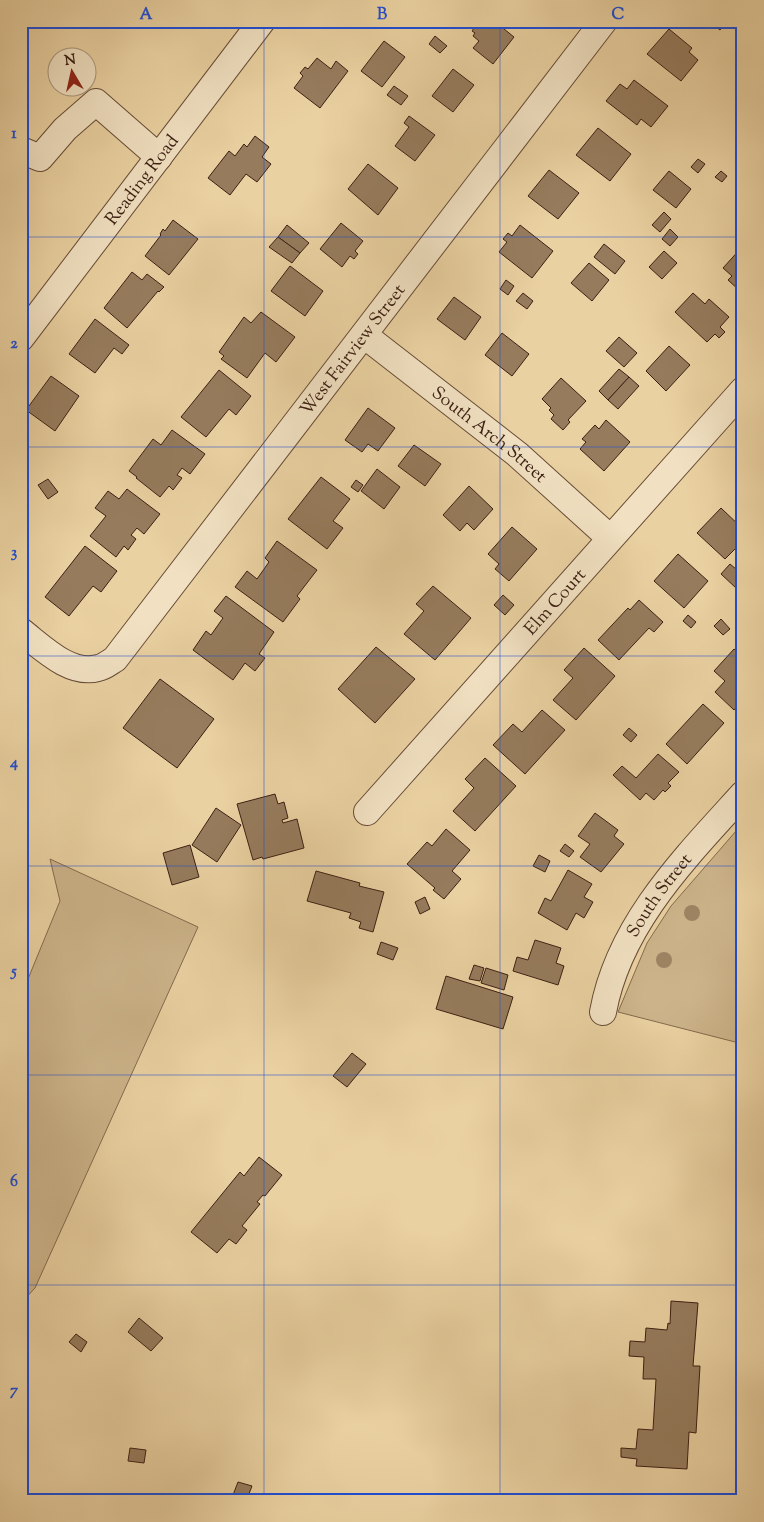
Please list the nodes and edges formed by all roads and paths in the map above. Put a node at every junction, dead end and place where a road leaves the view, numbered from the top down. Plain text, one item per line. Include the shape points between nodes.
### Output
1 (262, 21) edge
2 (604, 21) edge
3 (21, 150) edge
4 (159, 157) junction
5 (364, 335) junction
6 (21, 338) edge
7 (743, 390) edge
8 (610, 538) junction
9 (21, 631) edge
10 (743, 794) edge
11 (367, 812) dead end
12 (604, 1012) dead end

1 - 4 street, Reading Road
2 - 5 street, West Fairview Street
3 - 4 street via 40,158 65,129 96,102
4 - 6 street, Reading Road
5 - 8 street, South Arch Street via 517,454
5 - 9 street, West Fairview Street via 115,659 100,668 83,670 67,666
7 - 8 street, Elm Court
8 - 11 street, Elm Court
10 - 12 street, South Street via 678,865 653,898 614,972

